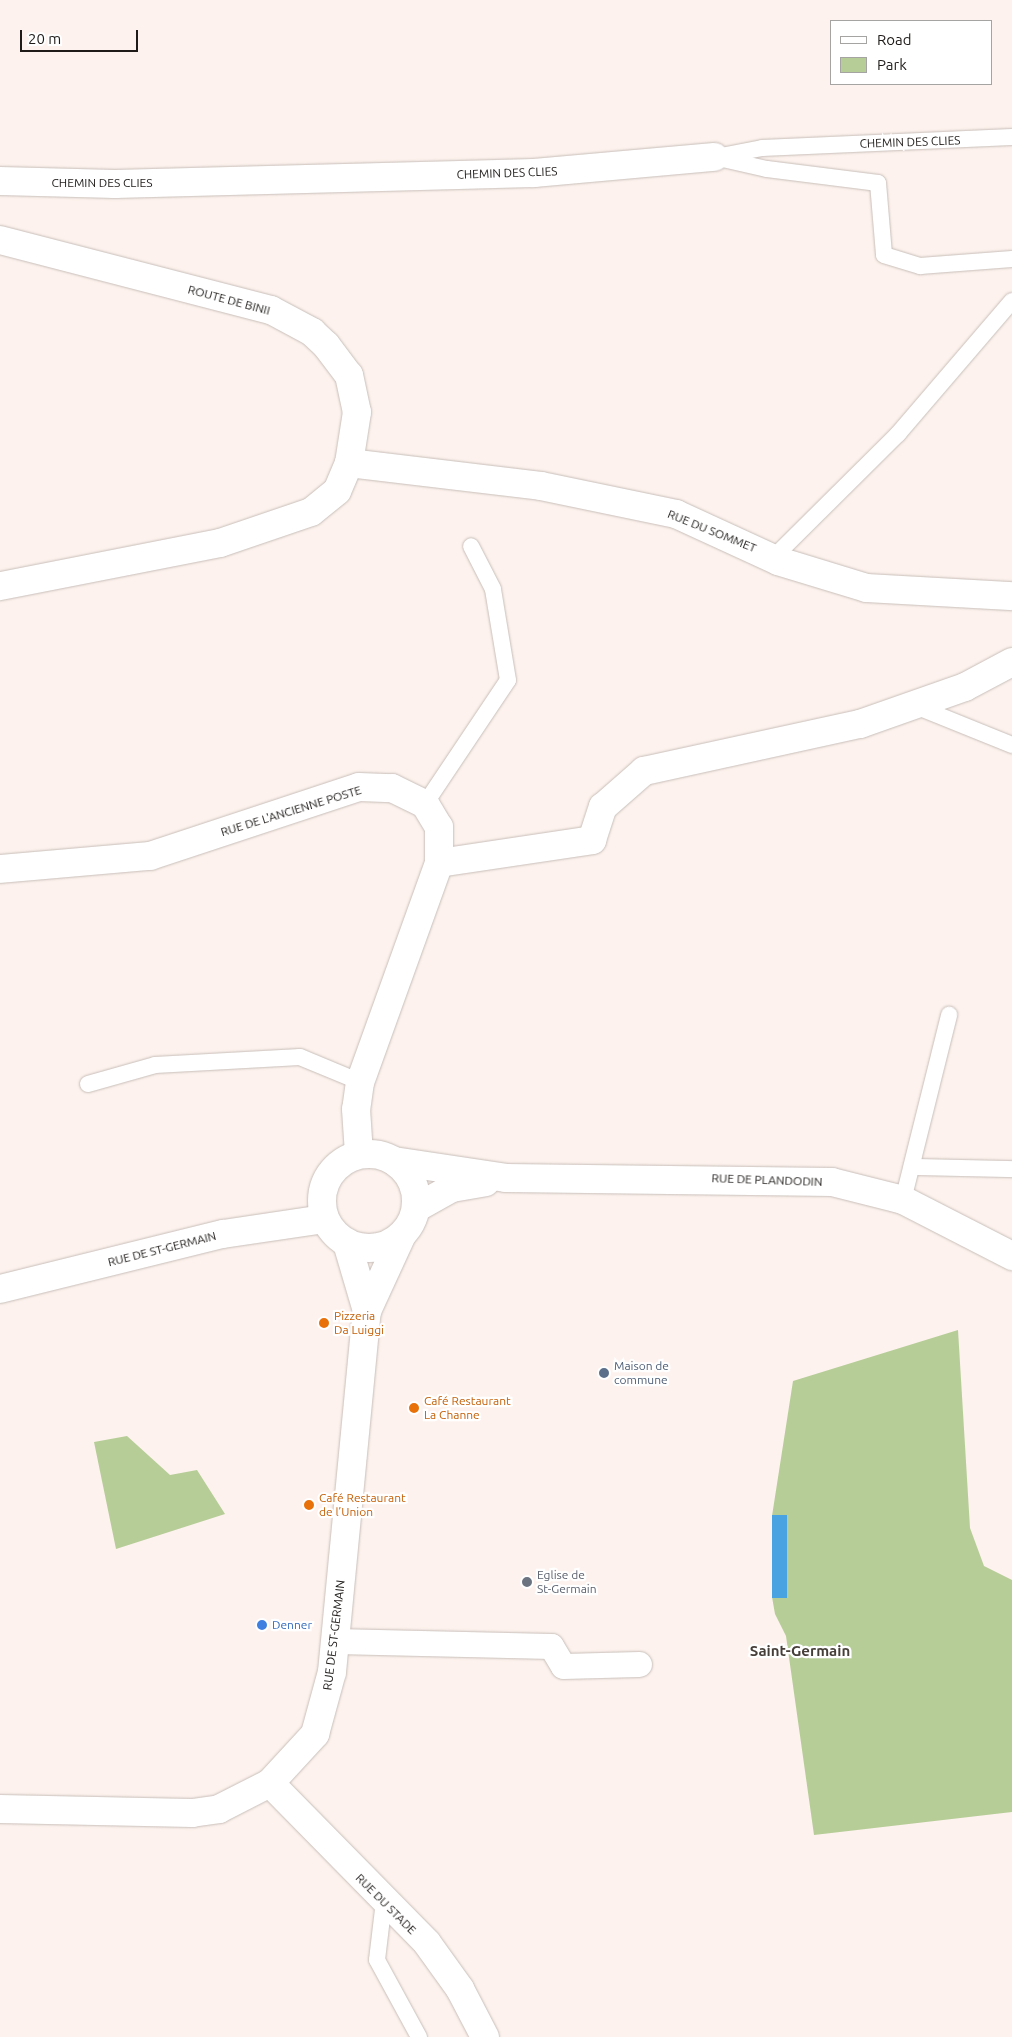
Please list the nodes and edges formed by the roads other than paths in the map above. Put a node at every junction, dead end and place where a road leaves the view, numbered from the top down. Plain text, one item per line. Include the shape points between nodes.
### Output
1 (1012, 137) edge
2 (714, 157) junction
3 (0, 181) edge
4 (0, 240) edge
5 (1012, 259) edge
6 (1012, 301) edge
7 (349, 464) junction
8 (470, 546) dead end
9 (774, 557) junction
10 (0, 586) edge
11 (1012, 596) edge
12 (1012, 662) edge
13 (912, 705) junction
14 (1012, 744) edge
15 (425, 804) junction
16 (439, 863) junction
17 (0, 869) edge
18 (949, 1015) dead end
19 (360, 1082) junction
20 (88, 1084) dead end
21 (359, 1154) junction
22 (394, 1161) junction
23 (913, 1167) junction
24 (1012, 1169) edge
25 (506, 1178) junction
26 (903, 1200) junction
27 (416, 1208) junction
28 (325, 1219) junction
29 (402, 1235) junction
30 (347, 1243) junction
31 (1012, 1256) edge
32 (0, 1289) edge
33 (367, 1311) junction
34 (335, 1641) junction
35 (639, 1664) dead end
36 (270, 1783) junction
37 (0, 1809) edge
38 (384, 1902) junction
39 (419, 2037) edge
40 (485, 2037) edge

1 - 2 lane, CHEMIN DES CLIES via 762,148
2 - 3 street, CHEMIN DES CLIES via 534,173 114,184
2 - 5 lane via 767,169 878,183 884,255 920,266
4 - 7 street, ROUTE DE BINII via 271,310 312,332 340,361 356,393 355,439
6 - 9 lane via 898,434
7 - 9 street, RUE DU SOMMET via 541,486 676,514
7 - 10 street, ROUTE DE BINII via 338,491 311,512 220,543
8 - 15 lane via 493,589 508,680
9 - 11 street, RUE DU SOMMET via 867,588
12 - 13 street via 966,687
13 - 14 lane
13 - 16 street via 860,724 644,771 604,807 592,840
15 - 16 street via 439,827
15 - 17 street, RUE DE L'ANCIENNE POSTE via 392,788 359,787 150,856
16 - 19 street
18 - 23 lane
19 - 20 lane via 300,1057 155,1065
19 - 21 street via 356,1109
21 - 22 street via 374,1153
21 - 28 street via 340,1163 327,1178 322,1198
22 - 25 street, RUE DE PLANDODIN
22 - 27 street via 410,1176
23 - 24 lane
23 - 26 lane
25 - 26 street, RUE DE PLANDODIN via 832,1182
25 - 27 street, RUE DE PLANDODIN via 452,1188
26 - 31 street, RUE DE PLANDODIN
27 - 29 street
28 - 30 street
28 - 32 street, RUE DE ST-GERMAIN via 223,1234
29 - 30 street via 375,1248
29 - 33 street, RUE DE ST-GERMAIN
30 - 33 street, RUE DE ST-GERMAIN
33 - 34 street, RUE DE ST-GERMAIN
34 - 35 street via 551,1646 562,1666
34 - 36 street, RUE DE ST-GERMAIN via 325,1706 314,1734
36 - 37 street, RUE DE ST-GERMAIN via 220,1809 192,1813
36 - 38 street, RUE DU STADE
38 - 39 lane via 377,1960
38 - 40 street, RUE DU STADE via 426,1943 460,1989

